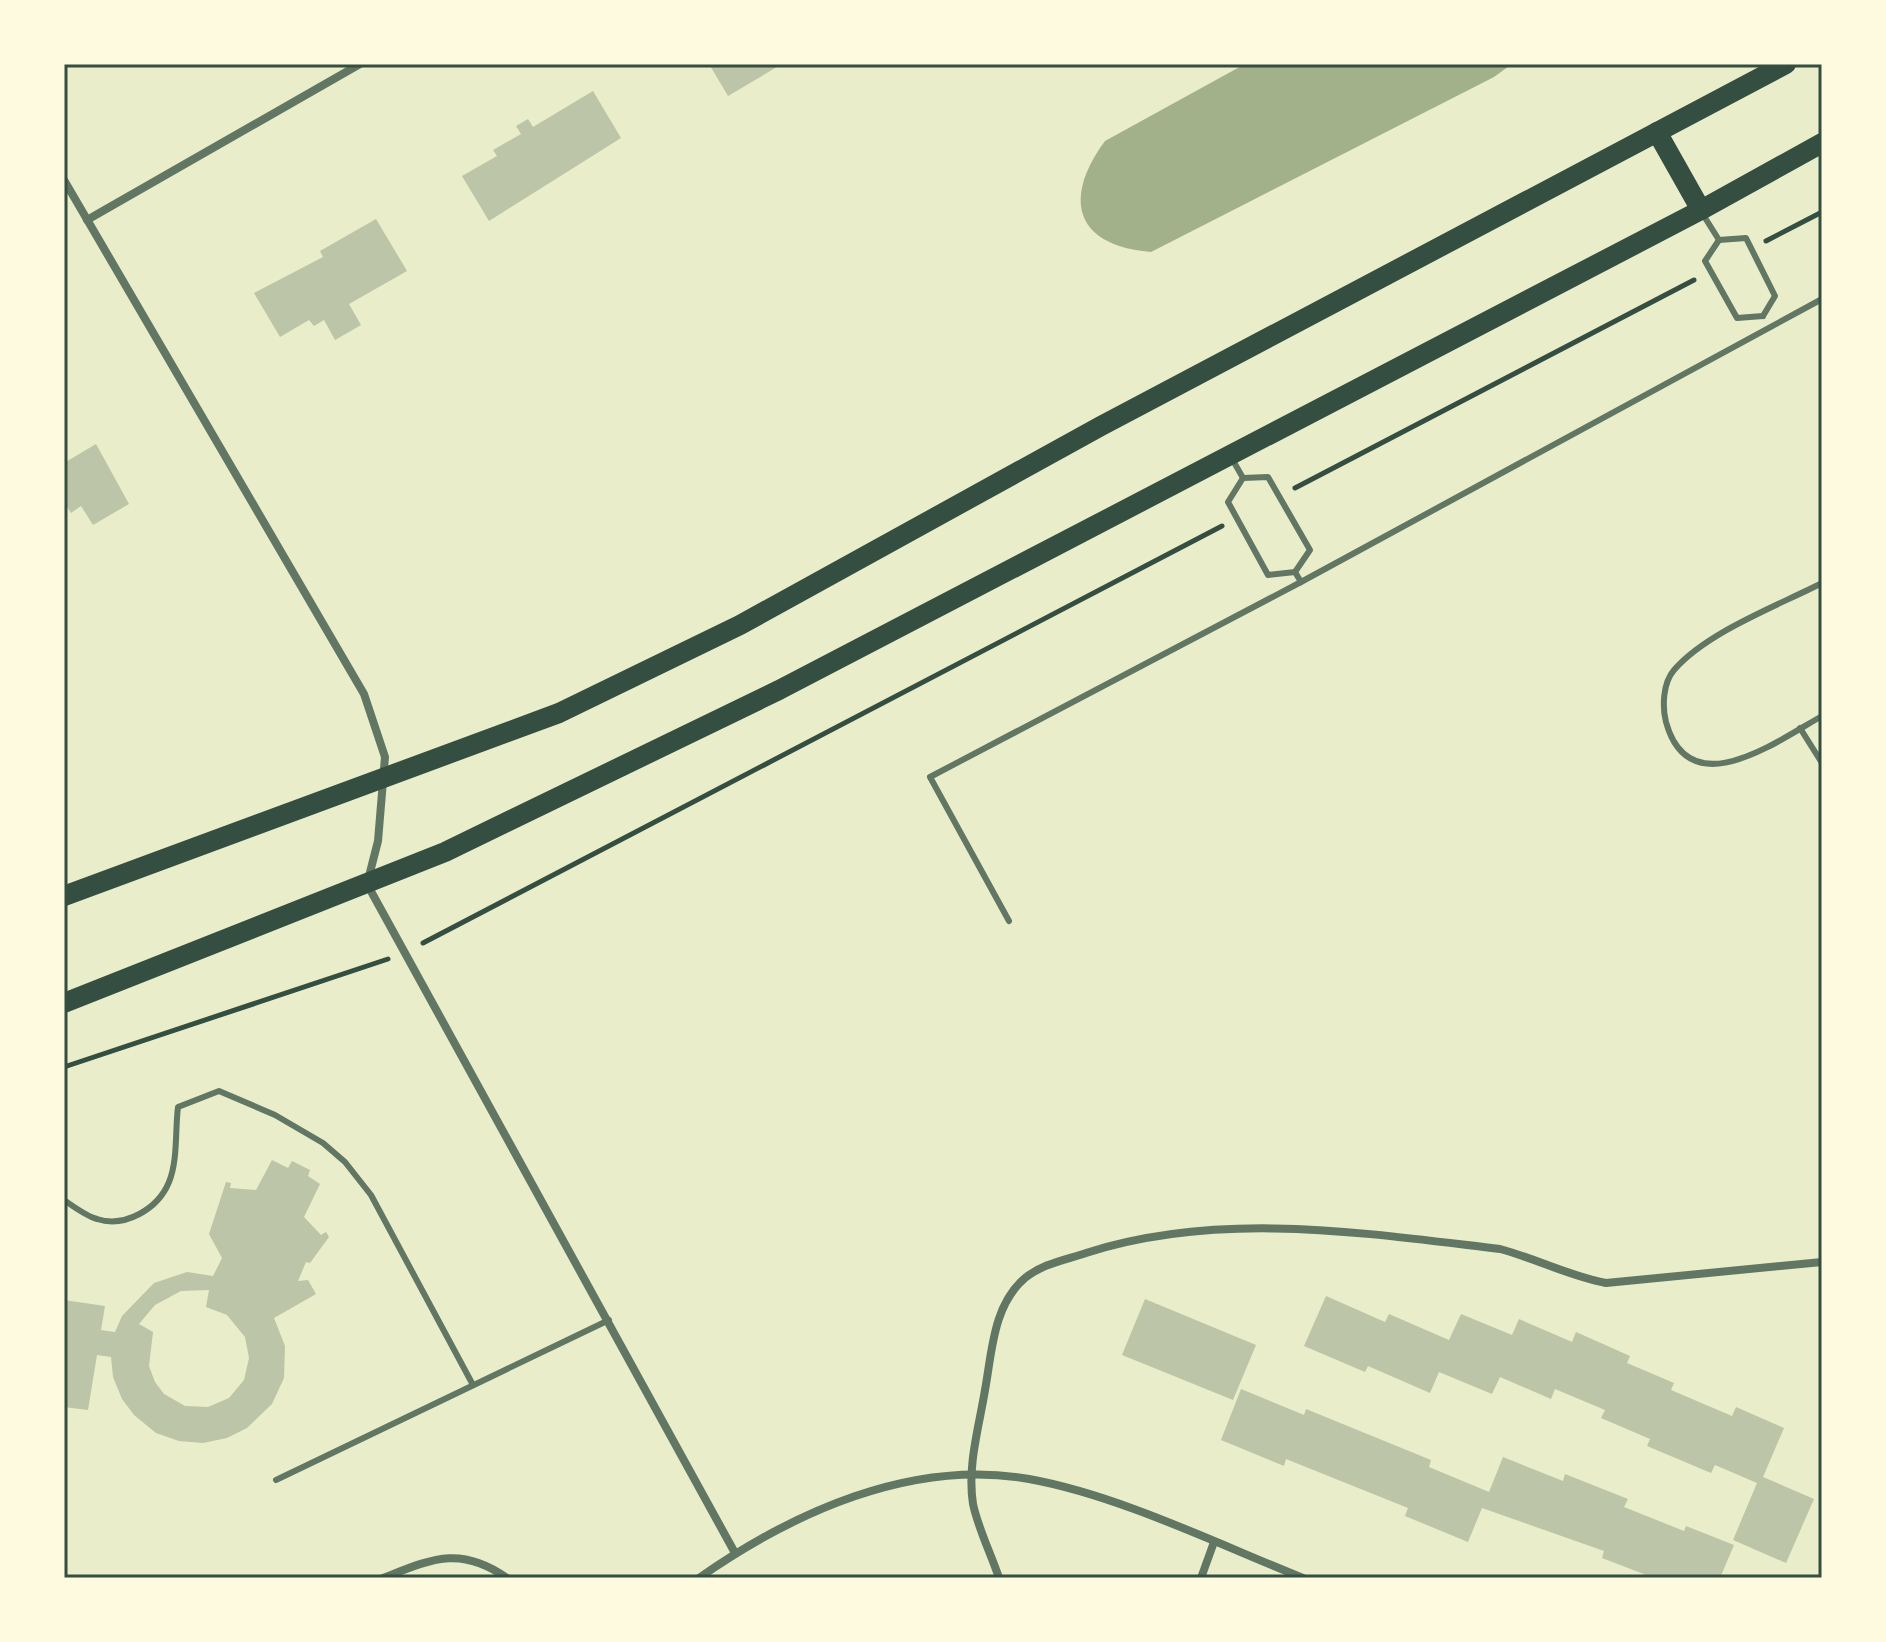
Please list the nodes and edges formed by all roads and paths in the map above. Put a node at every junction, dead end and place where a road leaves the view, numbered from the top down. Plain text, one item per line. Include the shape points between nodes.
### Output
1 (360, 64) edge
2 (1786, 64) edge
3 (1657, 132) junction
4 (1822, 143) edge
5 (64, 180) edge
6 (1701, 210) junction
7 (1822, 212) edge
8 (87, 220) junction
9 (1719, 240) junction
10 (1751, 249) junction
11 (1711, 271) junction
12 (1822, 299) edge
13 (1763, 316) junction
14 (1769, 328) junction
15 (1231, 455) junction
16 (1243, 478) junction
17 (1279, 496) junction
18 (1236, 518) junction
19 (1295, 572) junction
20 (1301, 582) junction
21 (1822, 583) edge
22 (1822, 716) edge
23 (1800, 728) junction
24 (1822, 763) edge
25 (385, 779) junction
26 (367, 884) junction
27 (64, 896) edge
28 (1009, 921) dead end
29 (403, 954) junction
30 (64, 1003) edge
31 (64, 1067) edge
32 (64, 1200) edge
33 (1822, 1262) edge
34 (609, 1320) junction
35 (473, 1385) junction
36 (971, 1475) junction
37 (276, 1480) dead end
38 (1214, 1542) junction
39 (735, 1553) junction
40 (383, 1578) edge
41 (507, 1578) edge
42 (699, 1578) edge
43 (999, 1578) edge
44 (1201, 1578) edge
45 (1303, 1578) edge

1 - 8 street
2 - 3 main road
3 - 6 main road
3 - 25 main road via 1101,426 740,625 559,713
4 - 6 main road
5 - 8 street
6 - 9 lane
6 - 15 main road
7 - 10 path
8 - 25 street via 364,694 385,757
9 - 10 lane via 1746,238
9 - 11 lane via 1705,261
10 - 13 lane via 1775,296
11 - 13 lane via 1737,318
11 - 17 path
12 - 14 lane
13 - 14 lane
14 - 20 lane
15 - 16 lane
15 - 26 main road via 779,690 445,852
16 - 17 lane via 1268,477
16 - 18 lane via 1228,502
17 - 19 lane via 1310,550
18 - 19 lane via 1268,575
18 - 29 path
19 - 20 lane
20 - 28 lane via 930,777
21 - 23 lane via 1695,650 1672,672 1664,693 1666,721 1677,749 1694,764 1721,764 1757,752
22 - 23 lane
23 - 24 lane
25 - 26 street
25 - 27 main road
26 - 29 street
26 - 30 main road
29 - 31 path
29 - 34 street
32 - 35 lane via 97,1219 119,1221 159,1200 170,1181 178,1107 219,1091 275,1115 323,1143 371,1195
33 - 36 street via 1606,1283 1500,1249 1450,1243 1247,1227 1127,1240 1042,1267 1007,1300 996,1325
34 - 35 lane
34 - 39 street
35 - 37 lane
36 - 38 street via 1026,1478 1078,1490
36 - 39 street via 870,1492 809,1513
36 - 43 street via 974,1506
38 - 44 street
38 - 45 street
39 - 42 street
40 - 41 street via 435,1558 464,1557

